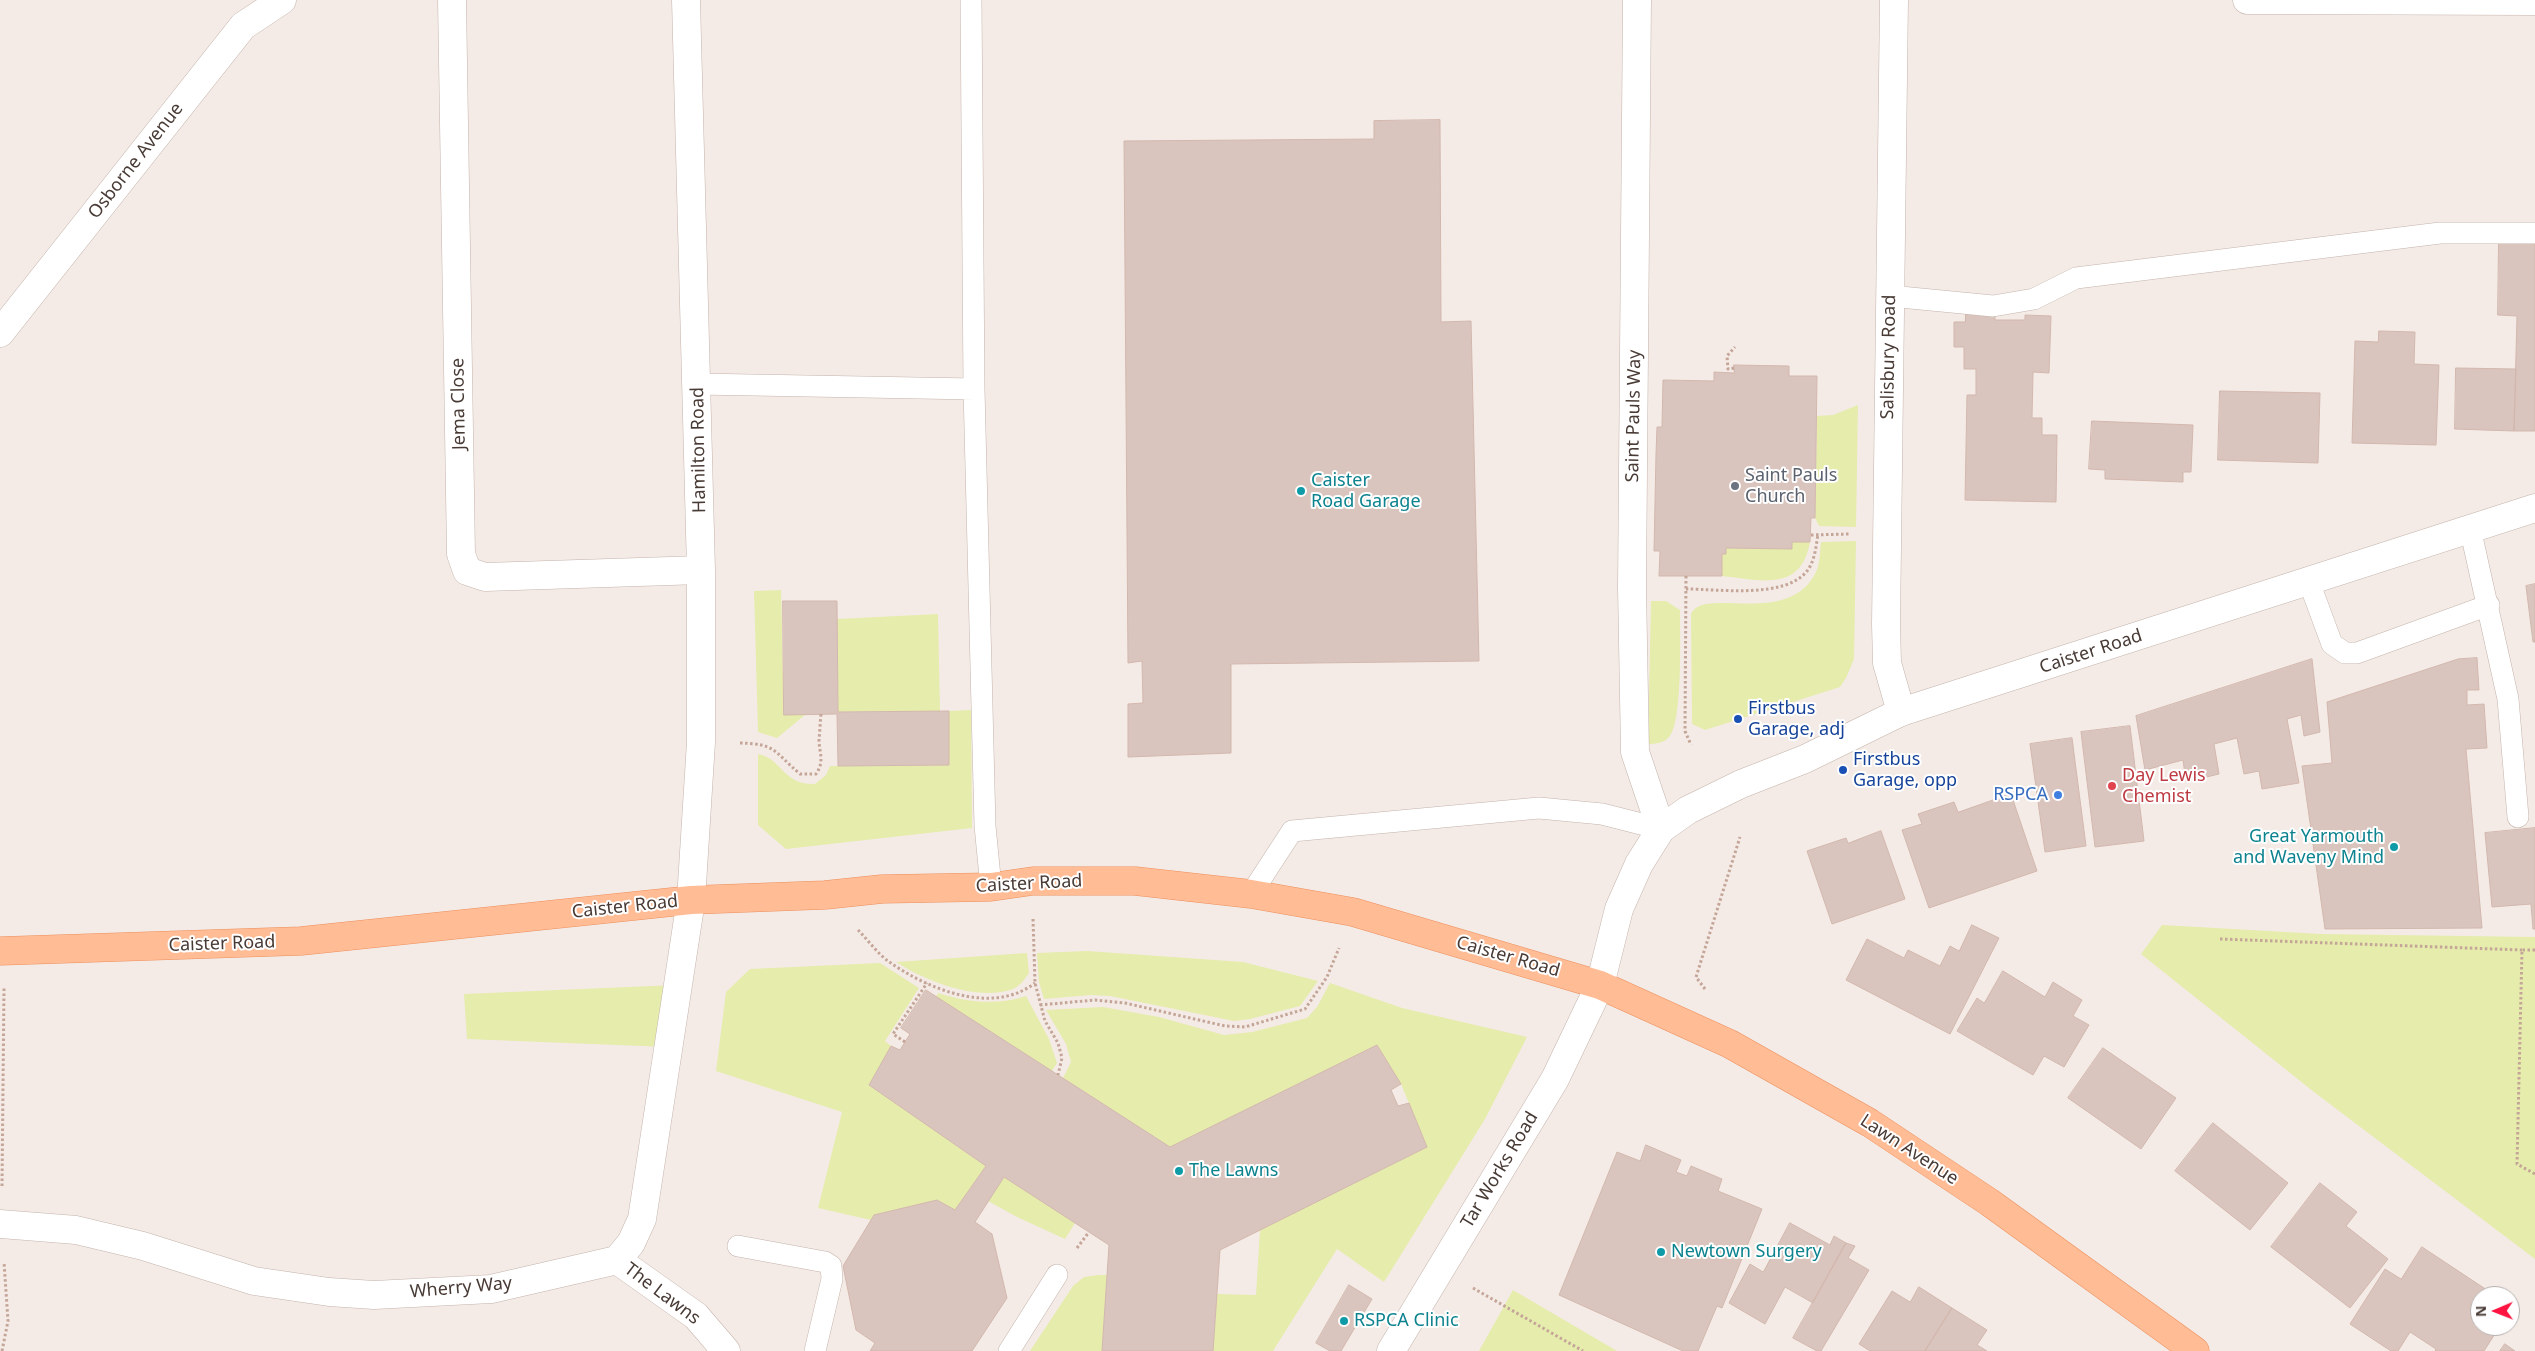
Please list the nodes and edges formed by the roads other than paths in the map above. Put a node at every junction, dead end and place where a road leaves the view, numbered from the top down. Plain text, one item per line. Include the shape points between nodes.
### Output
1 (282, 0) edge
2 (452, 0) edge
3 (686, 0) edge
4 (971, 0) edge
5 (1637, 0) edge
6 (1894, 0) edge
7 (2247, 0) edge
8 (2535, 1) edge
9 (2535, 233) edge
10 (1890, 296) junction
11 (0, 333) edge
12 (698, 384) junction
13 (974, 388) junction
14 (2535, 508) edge
15 (2470, 528) junction
16 (702, 570) junction
17 (2309, 582) junction
18 (2488, 605) junction
19 (1901, 712) junction
20 (2518, 817) dead end
21 (1661, 829) junction
22 (991, 887) junction
23 (1251, 894) junction
24 (691, 900) junction
25 (2, 951) edge
26 (1600, 985) junction
27 (1, 1224) edge
28 (738, 1246) dead end
29 (617, 1260) junction
30 (1057, 1275) dead end
31 (726, 1351) edge
32 (815, 1351) edge
33 (1009, 1351) edge
34 (1392, 1351) edge
35 (2195, 1351) edge

1 - 11 street, Osborne Avenue via 244,26
2 - 16 street, Jema Close via 461,554 467,571 485,577
3 - 12 street, Hamilton Road
4 - 13 lane
5 - 21 street, Saint Pauls Way via 1632,588 1635,752
6 - 10 street, Salisbury Road
7 - 8 street
9 - 10 lane via 2440,233 2076,278 2034,299 1993,306
10 - 19 street, Salisbury Road via 1887,663
12 - 13 lane
12 - 16 street, Hamilton Road
13 - 22 lane via 985,826
14 - 15 street, Caister Road
15 - 17 street, Caister Road
15 - 18 lane
16 - 24 street, Hamilton Road via 702,742
17 - 18 lane via 2332,644 2345,653 2357,653
17 - 19 street, Caister Road
18 - 20 lane via 2508,699
19 - 21 street, Caister Road via 1805,759 1741,784 1688,810
21 - 23 lane via 1602,814 1539,808 1292,831
21 - 26 street, Caister Road via 1639,864 1619,910
22 - 23 main road, Caister Road via 1033,881 1135,880
22 - 24 main road, Caister Road via 882,889 825,895
23 - 26 main road, Caister Road via 1353,912
24 - 25 main road, Caister Road via 301,941
24 - 29 street via 642,1219 631,1243
26 - 34 street, Tar Works Road via 1555,1080
26 - 35 main road, Lawn Avenue via 1730,1044 1870,1123 1989,1202
27 - 29 street, Wherry Way via 85,1232 254,1281 374,1295 491,1289
28 - 32 lane via 825,1262 831,1266 832,1279
29 - 31 street, The Lawns via 696,1316
30 - 33 lane

